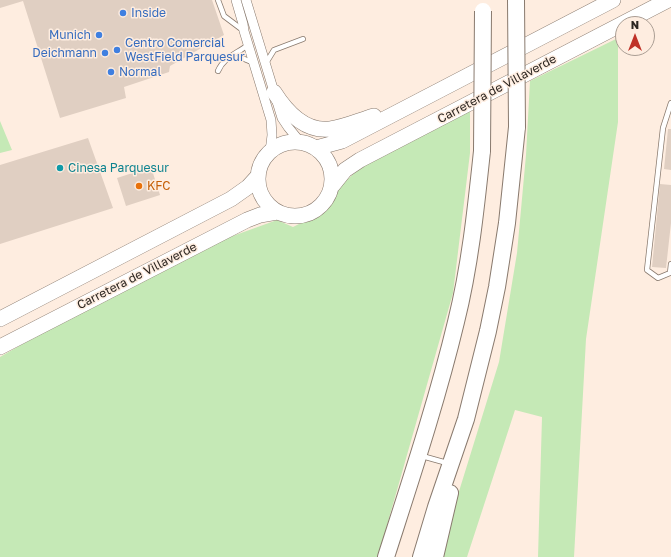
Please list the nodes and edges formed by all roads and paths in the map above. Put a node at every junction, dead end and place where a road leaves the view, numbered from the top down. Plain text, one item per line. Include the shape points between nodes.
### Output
1 (218, 0) edge
2 (236, 0) edge
3 (246, 0) edge
4 (516, 0) edge
5 (613, 0) edge
6 (668, 0) edge
7 (483, 5) edge
8 (244, 31) junction
9 (303, 39) dead end
10 (248, 45) junction
11 (227, 58) junction
12 (254, 63) junction
13 (266, 65) junction
14 (218, 71) dead end
15 (274, 92) junction
16 (417, 102) junction
17 (671, 105) edge
18 (300, 142) junction
19 (316, 148) junction
20 (270, 152) junction
21 (258, 176) junction
22 (333, 185) junction
23 (276, 212) junction
24 (671, 264) edge
25 (0, 319) edge
26 (0, 347) edge
27 (466, 419) junction
28 (418, 455) junction
29 (451, 464) junction
30 (386, 557) edge
31 (421, 557) edge
32 (434, 557) edge

1 - 8 lane via 225,18
2 - 8 street
3 - 13 street
4 - 27 highway, bridge via 517,127 507,223 488,331
5 - 16 highway, Carretera de Villaverde
6 - 22 highway, Carretera de Villaverde via 360,160 345,170
7 - 28 highway, bridge via 482,151 474,228 456,320 435,402
8 - 10 street
9 - 13 lane via 274,50
10 - 11 lane
10 - 12 street
11 - 12 lane via 242,58
11 - 14 lane
12 - 20 street via 271,120
13 - 15 street
15 - 16 highway via 294,117 322,129 342,126
15 - 18 street via 282,118
16 - 19 highway, Carretera de Villaverde via 342,141
17 - 24 lane via 663,128 647,270 658,278 670,273
18 - 19 highway
18 - 20 highway via 287,143
19 - 22 highway via 329,163
20 - 21 highway via 263,161
21 - 23 highway via 262,195
21 - 25 highway, Carretera de Villaverde via 242,192 224,202
22 - 23 highway via 326,201 306,216 293,217
23 - 26 highway, Carretera de Villaverde via 260,215 237,225
27 - 29 highway
27 - 32 highway via 444,523
28 - 29 lane
28 - 30 highway
29 - 31 highway

